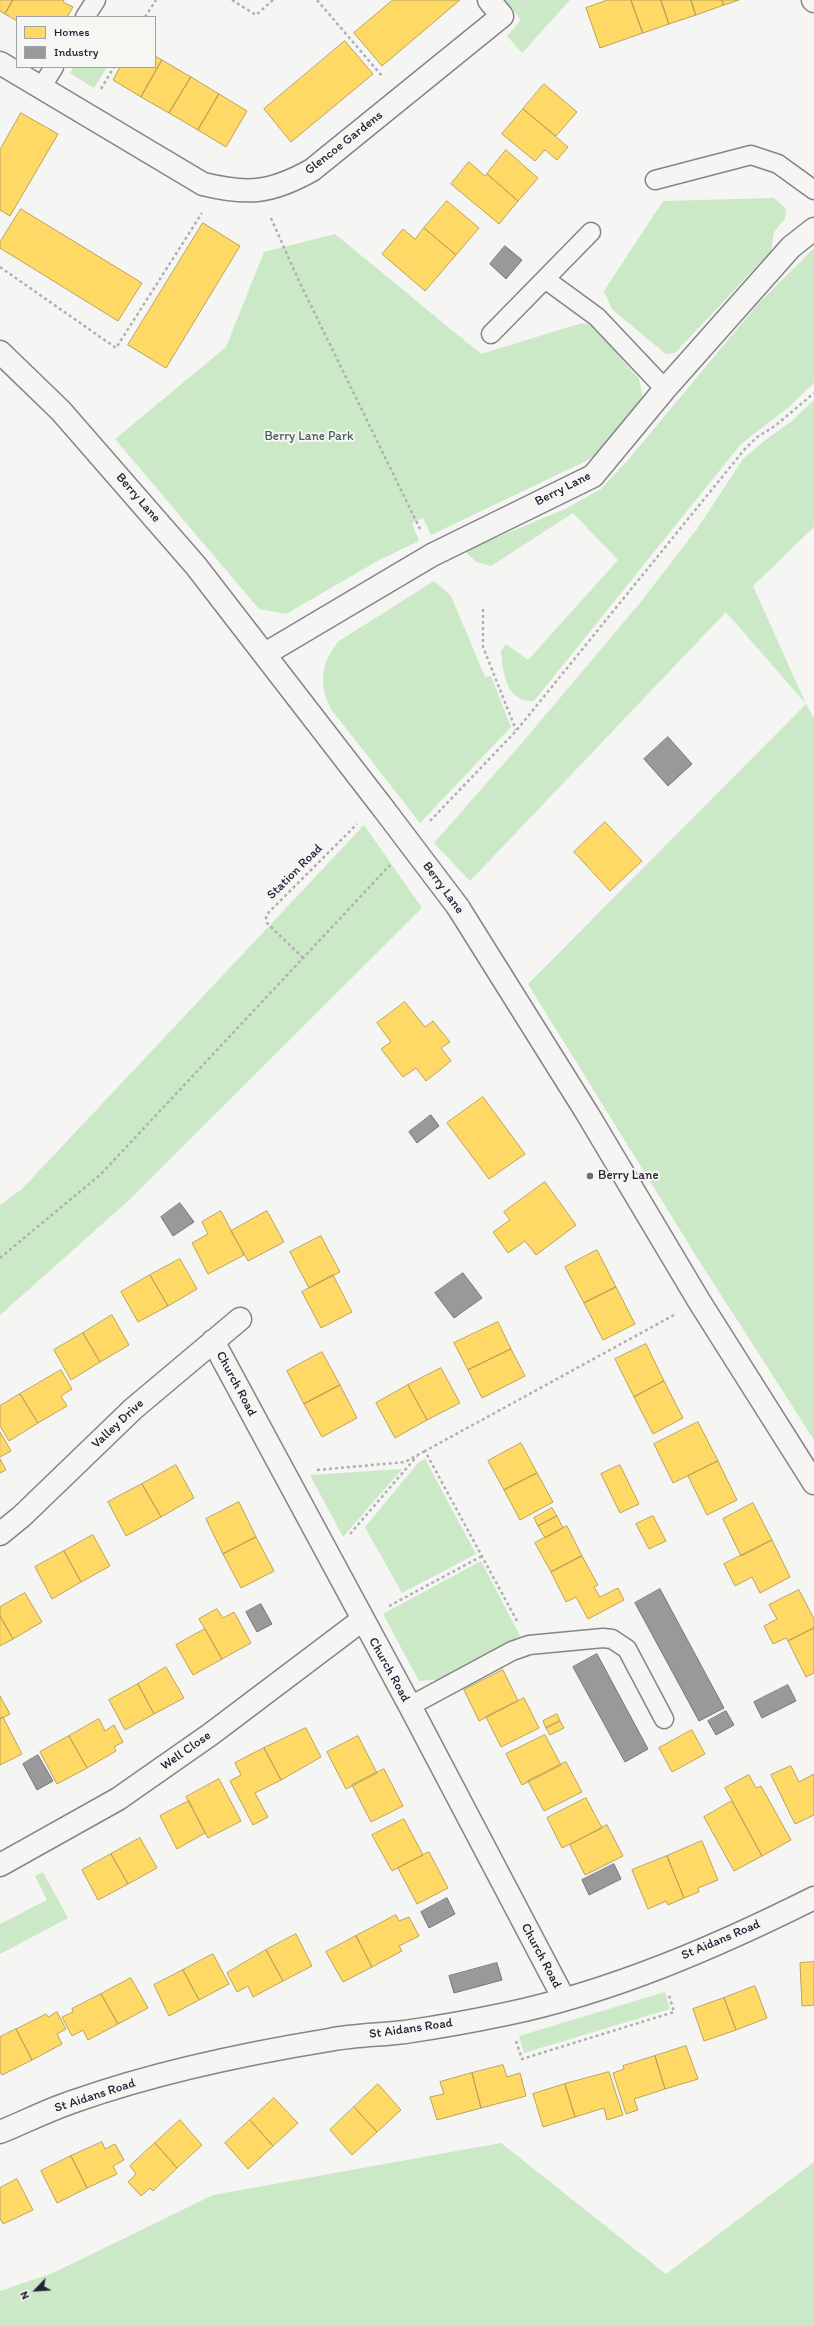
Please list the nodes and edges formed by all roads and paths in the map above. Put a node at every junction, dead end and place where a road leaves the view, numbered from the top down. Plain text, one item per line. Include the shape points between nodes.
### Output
1 (96, 0) edge
2 (156, 0) edge
3 (232, 0) edge
4 (273, 0) edge
5 (317, 0) edge
6 (489, 0) edge
7 (87, 16) edge
8 (146, 16) edge
9 (0, 63) edge
10 (53, 68) edge
11 (41, 88) junction
12 (401, 98) junction
13 (654, 180) dead end
14 (218, 188) junction
15 (814, 190) edge
16 (259, 191) junction
17 (814, 229) edge
18 (591, 232) dead end
19 (0, 267) edge
20 (545, 279) junction
21 (491, 334) dead end
22 (0, 352) edge
23 (665, 389) junction
24 (432, 555) junction
25 (483, 609) dead end
26 (266, 654) junction
27 (516, 730) dead end
28 (381, 806) junction
29 (303, 958) dead end
30 (699, 1301) junction
31 (240, 1319) dead end
32 (213, 1341) junction
33 (425, 1451) junction
34 (418, 1455) junction
35 (282, 1473) junction
36 (814, 1483) edge
37 (0, 1534) edge
38 (482, 1556) junction
39 (329, 1559) junction
40 (362, 1620) junction
41 (529, 1645) junction
42 (410, 1706) junction
43 (664, 1719) dead end
44 (0, 1864) edge
45 (814, 1898) edge
46 (661, 1966) junction
47 (564, 1999) junction
48 (508, 2014) junction
49 (0, 2132) edge

1 - 7 lane
2 - 8 path
3 - 4 path via 256,14
5 - 12 path
6 - 12 street, Glencoe Gardens via 502,16
9 - 11 street, Glencoe Gardens
10 - 11 lane
11 - 14 street, Glencoe Gardens via 203,184
12 - 16 street, Glencoe Gardens via 312,170 286,184
13 - 15 lane via 750,155 778,164
14 - 16 street, Glencoe Gardens via 230,191
14 - 19 path via 116,348
16 - 24 path via 298,279
17 - 23 street, Berry Lane via 792,247
18 - 20 lane
20 - 21 lane
20 - 23 lane via 596,317
22 - 26 street, Berry Lane via 61,411 114,470 196,566
23 - 24 street, Berry Lane via 593,476
24 - 26 street, Berry Lane
25 - 27 path via 483,646
26 - 28 street, Berry Lane
28 - 29 path, Station Road via 266,917 267,923
28 - 30 street, Berry Lane, bridge via 458,907 587,1113
30 - 33 path
30 - 36 street, Berry Lane
31 - 32 street, Valley Drive
32 - 35 street, Church Road
32 - 37 street, Valley Drive via 134,1408
33 - 34 path
33 - 38 path
34 - 35 path via 405,1462
34 - 39 path
35 - 39 street, Church Road
38 - 40 path
38 - 41 path
39 - 40 street, Church Road
40 - 42 street, Church Road
40 - 44 street, Well Close via 211,1734 118,1799
41 - 42 lane via 512,1651
41 - 43 lane via 603,1638 620,1643 627,1650
42 - 47 street, Church Road
45 - 46 street, St Aidans Road via 711,1946
46 - 47 street, St Aidans Road
46 - 48 path via 674,2012 522,2059
47 - 48 street, St Aidans Road
48 - 49 street, St Aidans Road via 406,2032 331,2039 238,2056 163,2074 74,2101

